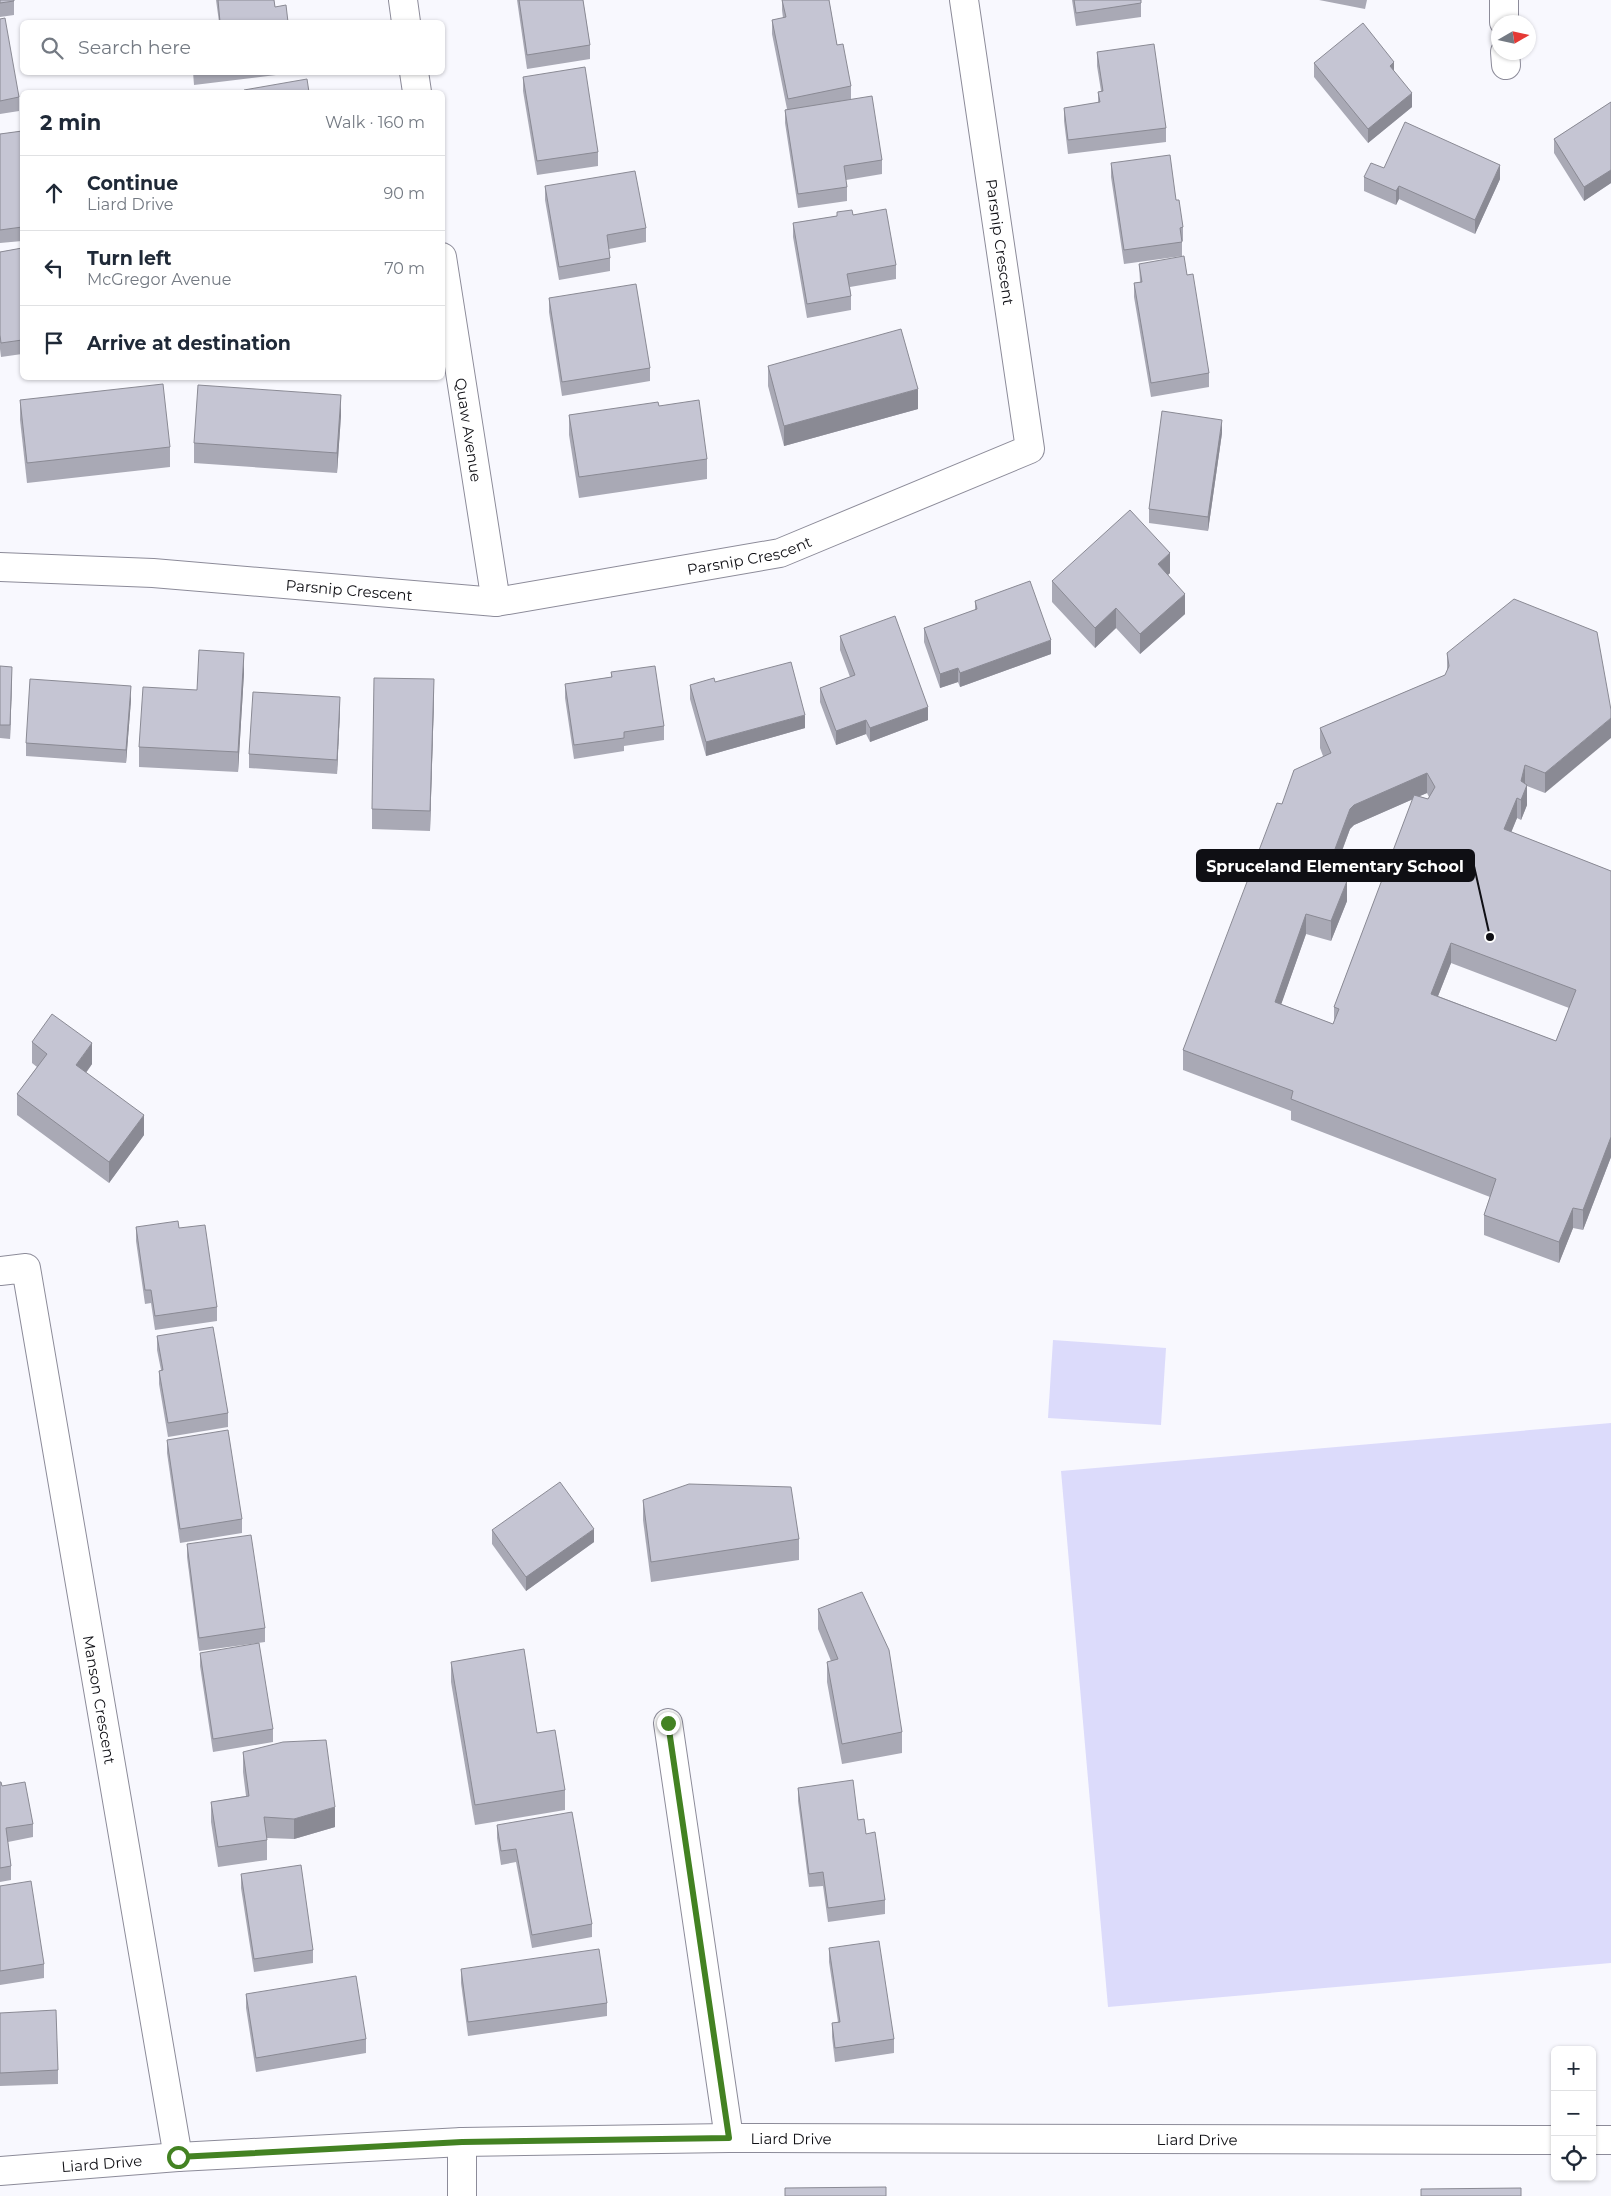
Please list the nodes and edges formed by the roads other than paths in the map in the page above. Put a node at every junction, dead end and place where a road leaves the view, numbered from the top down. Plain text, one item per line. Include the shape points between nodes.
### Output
1 (403, 0) edge
2 (964, 0) edge
3 (1504, 0) edge
4 (1504, 15) edge
5 (406, 20) edge
6 (414, 75) edge
7 (417, 90) edge
8 (445, 276) edge
9 (0, 567) edge
10 (496, 602) junction
11 (0, 1271) edge
12 (668, 1723) dead end
13 (729, 2138) junction
14 (1551, 2140) edge
15 (1596, 2140) edge
16 (1611, 2140) edge
17 (462, 2142) junction
18 (178, 2157) junction
19 (0, 2171) edge
20 (462, 2196) edge

1 - 5 street
2 - 10 street, Parsnip Crescent via 1030,449 780,553
3 - 4 street
6 - 7 street
8 - 10 street, Quaw Avenue
9 - 10 street, Parsnip Crescent via 153,573
11 - 18 street, Manson Crescent via 26,1268
12 - 13 street
13 - 14 street, Liard Drive
13 - 17 street, Liard Drive
15 - 16 street
17 - 18 street, Liard Drive
17 - 20 street
18 - 19 street, Liard Drive

